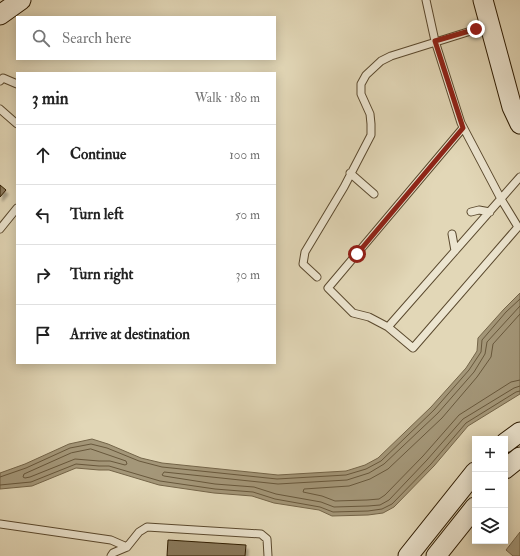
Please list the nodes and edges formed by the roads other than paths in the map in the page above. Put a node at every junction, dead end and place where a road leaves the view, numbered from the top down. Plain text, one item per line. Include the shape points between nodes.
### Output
1 (21, 0) edge
2 (426, 0) edge
3 (483, 0) edge
4 (0, 15) edge
5 (490, 25) junction
6 (435, 41) junction
7 (1, 78) edge
8 (16, 84) edge
9 (0, 108) edge
10 (16, 123) edge
11 (520, 124) edge
12 (463, 128) junction
13 (350, 174) junction
14 (520, 177) edge
15 (374, 194) dead end
16 (501, 199) junction
17 (16, 209) edge
18 (471, 212) dead end
19 (490, 212) junction
20 (0, 229) edge
21 (452, 234) dead end
22 (455, 250) junction
23 (317, 277) dead end
24 (388, 327) junction
25 (520, 432) edge
26 (508, 441) edge
27 (520, 457) edge
28 (508, 467) edge
29 (472, 476) edge
30 (474, 508) edge
31 (0, 524) edge
32 (127, 546) junction
33 (111, 556) edge
34 (268, 556) edge
35 (408, 556) edge
36 (436, 556) edge

1 - 4 street
2 - 6 lane
3 - 5 street
5 - 6 lane
5 - 11 street via 512,107
6 - 12 lane
6 - 13 lane via 391,56 381,61 366,75 361,84 361,94 370,114 371,135
7 - 8 lane
9 - 10 lane
12 - 16 lane
12 - 24 lane via 328,288 353,313 369,317
13 - 15 lane
13 - 23 lane via 305,252 303,264
14 - 16 lane
16 - 19 lane
16 - 24 lane via 518,227 413,348
17 - 20 lane
18 - 19 lane
19 - 22 lane
21 - 22 lane
22 - 24 lane
25 - 26 street
27 - 28 street
29 - 35 street
30 - 36 street
31 - 32 lane via 111,540
32 - 33 lane
32 - 34 lane via 147,528 262,534 267,539

